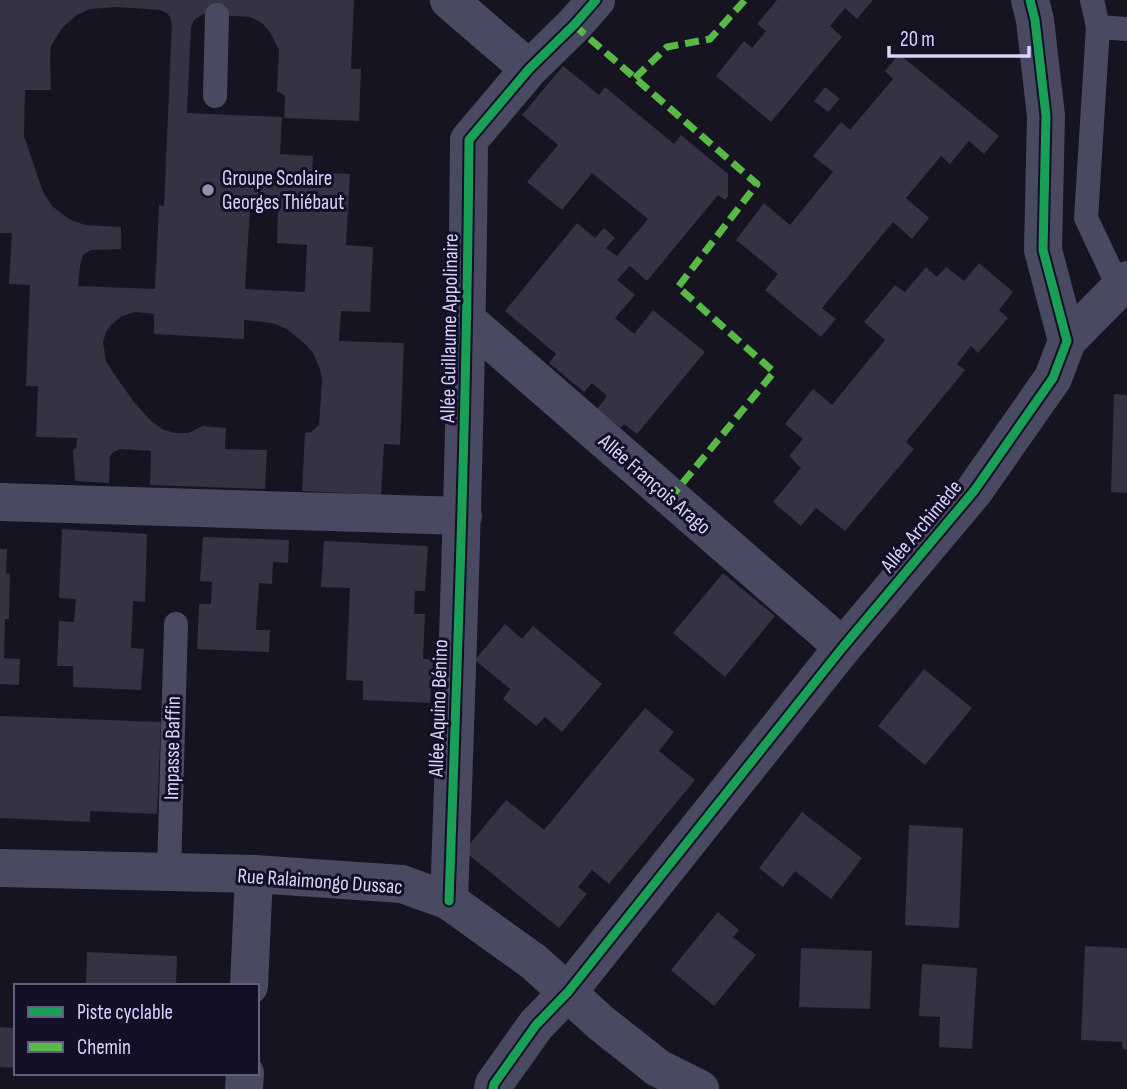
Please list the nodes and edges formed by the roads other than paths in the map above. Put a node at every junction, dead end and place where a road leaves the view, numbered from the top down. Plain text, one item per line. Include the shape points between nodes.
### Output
1 (449, 0) edge
2 (596, 0) edge
3 (1030, 0) edge
4 (1092, 0) edge
5 (217, 15) dead end
6 (1098, 27) junction
7 (1127, 29) edge
8 (529, 69) junction
9 (215, 96) dead end
10 (1123, 284) edge
11 (468, 321) junction
12 (1067, 341) junction
13 (0, 502) edge
14 (463, 516) junction
15 (176, 624) dead end
16 (843, 647) junction
17 (0, 868) edge
18 (169, 872) junction
19 (254, 874) junction
20 (449, 901) junction
21 (249, 984) edge
22 (568, 992) junction
23 (493, 1089) edge
24 (700, 1089) edge

1 - 8 street
2 - 8 street
3 - 12 street via 1046,116 1043,250
4 - 6 lane
5 - 9 lane
6 - 7 lane
6 - 10 lane via 1086,218
8 - 11 street, Allée Guillaume Appolinaire via 469,140
10 - 12 street
11 - 14 street, Allée Guillaume Appolinaire
11 - 16 street, Allée François Arago
12 - 16 street, Allée Archimède via 1053,378 974,491
13 - 14 street
14 - 20 street, Allée Aquino Bénino
15 - 18 lane, Impasse Baffin
16 - 22 street, Allée Archimède
17 - 18 street, Rue Ralaimongo Dussac
18 - 19 street, Rue Ralaimongo Dussac
19 - 20 street, Rue Ralaimongo Dussac via 402,884
19 - 21 street
20 - 22 street, Rue Ralaimongo Dussac
22 - 23 street, Allée Archimède via 536,1025
22 - 24 street, Rue Ralaimongo Dussac via 658,1068

